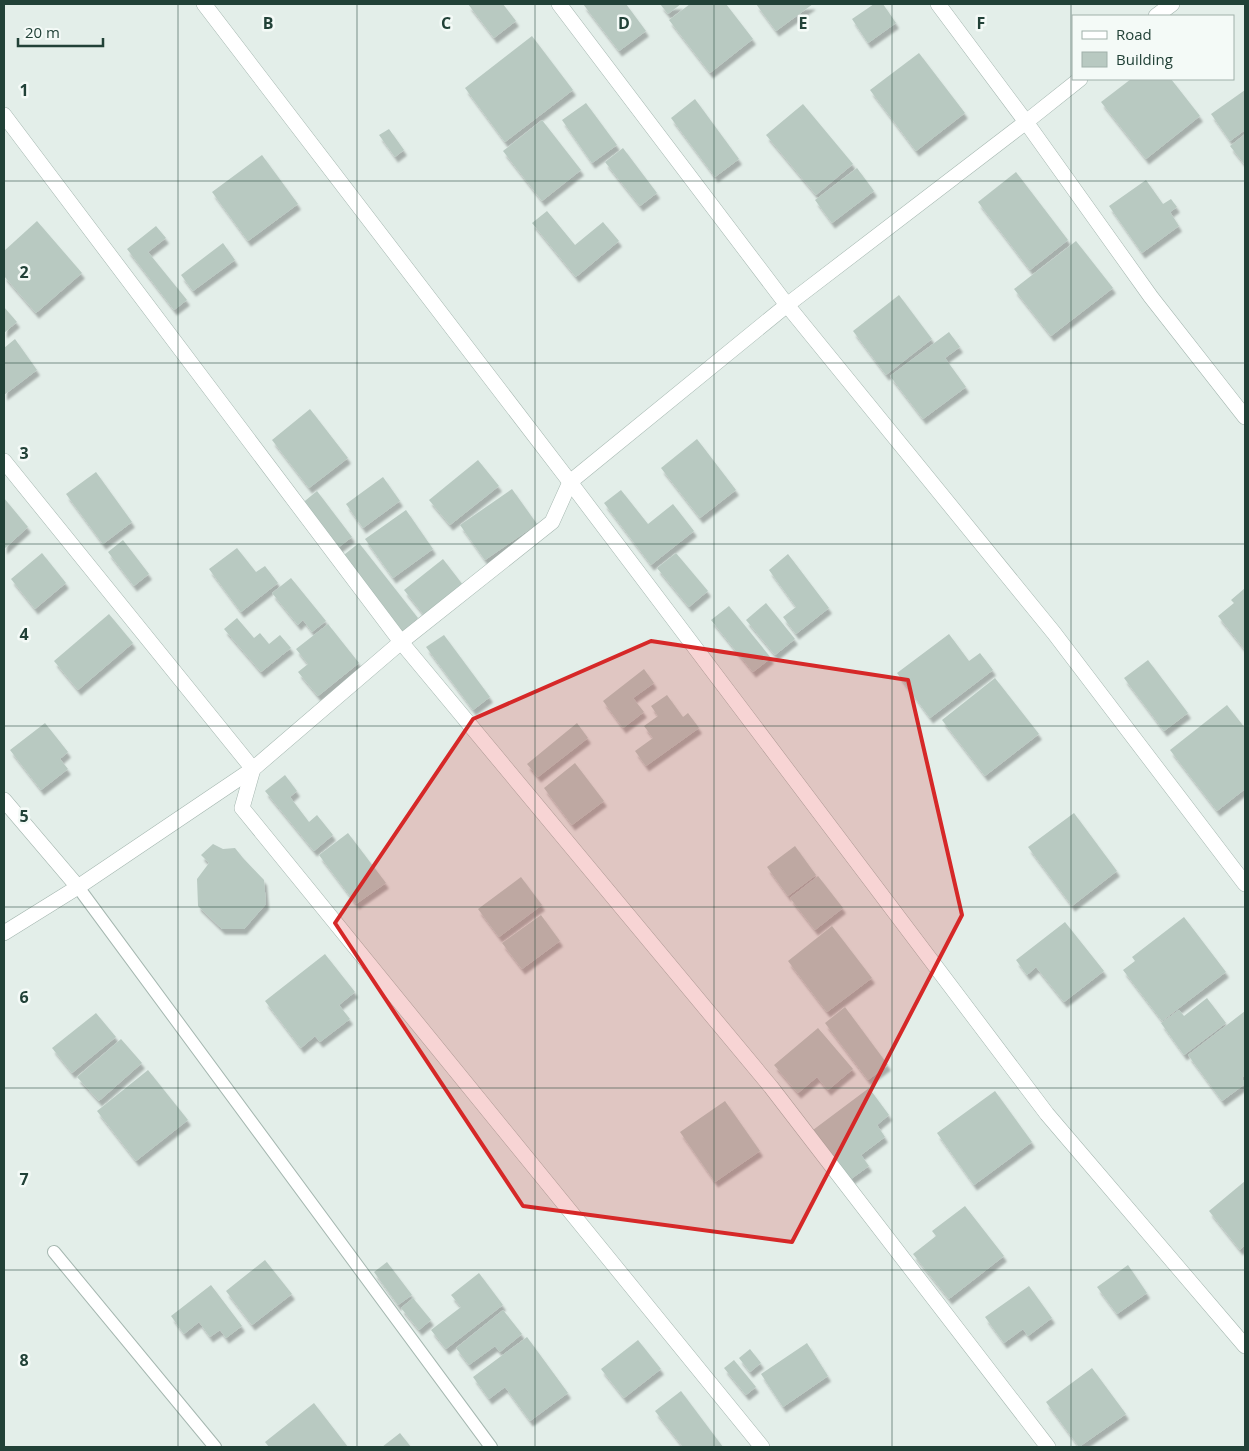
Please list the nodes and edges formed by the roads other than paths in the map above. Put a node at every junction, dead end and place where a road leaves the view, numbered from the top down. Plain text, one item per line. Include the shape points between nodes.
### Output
1 (204, 4) edge
2 (559, 4) edge
3 (938, 4) edge
4 (1172, 4) edge
5 (1157, 15) edge
6 (1079, 80) edge
7 (4, 115) edge
8 (1026, 122) junction
9 (787, 304) junction
10 (1245, 417) edge
11 (4, 461) edge
12 (570, 482) junction
13 (401, 642) junction
14 (253, 769) junction
15 (4, 800) edge
16 (1245, 884) edge
17 (78, 887) junction
18 (4, 933) edge
19 (54, 1252) dead end
20 (1245, 1346) edge
21 (215, 1447) edge
22 (492, 1447) edge
23 (762, 1447) edge
24 (1048, 1447) edge

1 - 12 street
2 - 9 street
3 - 8 street
4 - 5 street
6 - 8 street
7 - 13 street
8 - 9 street
8 - 10 street via 1152,297
9 - 12 street
9 - 16 street via 1054,633
11 - 14 street
12 - 13 street via 552,522
12 - 20 street via 1047,1114
13 - 14 street
13 - 24 street via 771,1087
14 - 17 street
14 - 23 street via 242,808
15 - 17 street
17 - 18 street
17 - 22 lane
19 - 21 lane

